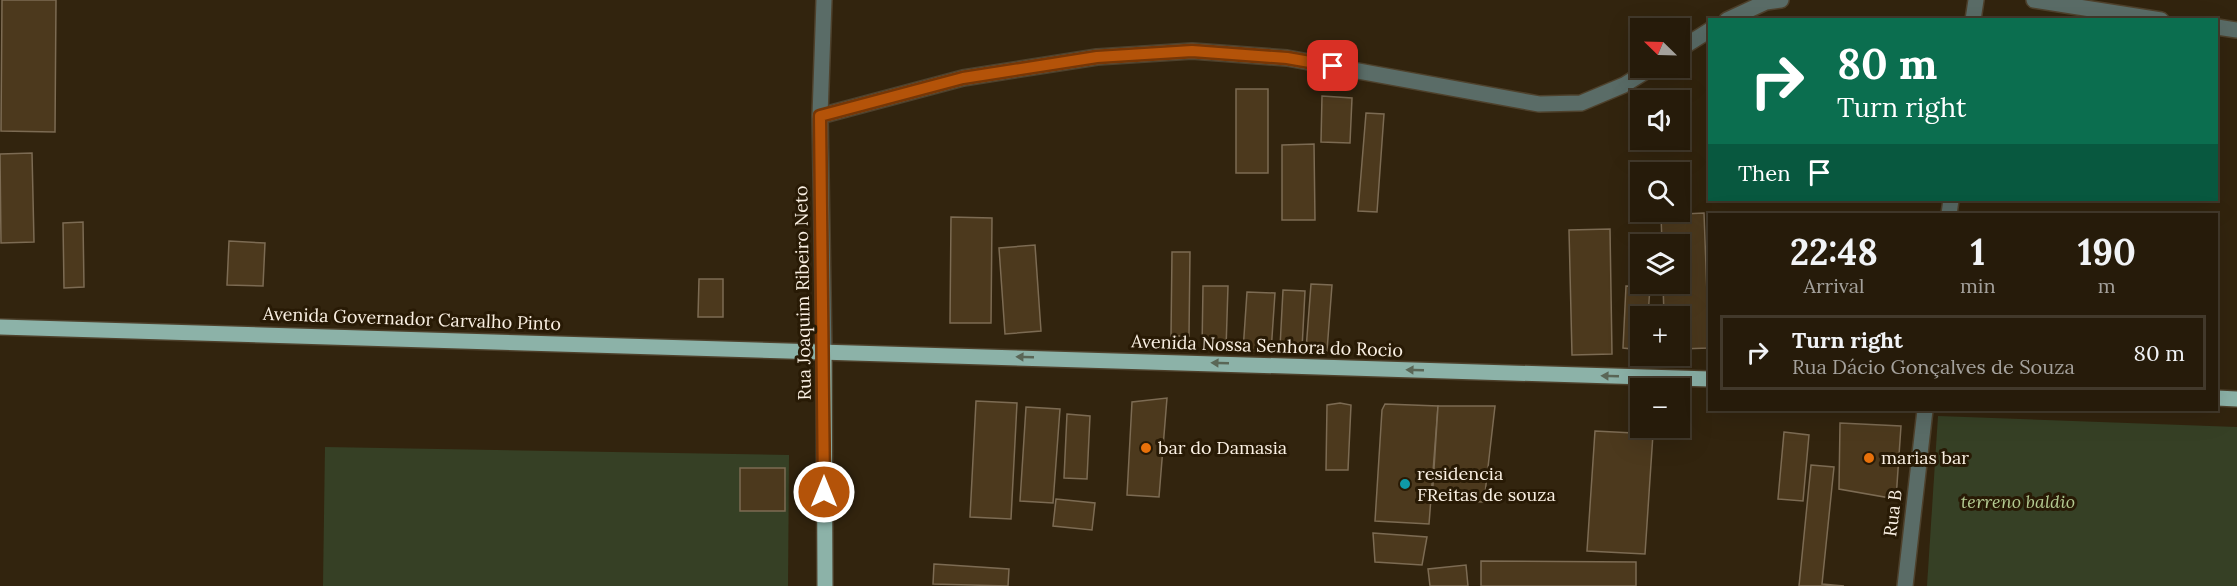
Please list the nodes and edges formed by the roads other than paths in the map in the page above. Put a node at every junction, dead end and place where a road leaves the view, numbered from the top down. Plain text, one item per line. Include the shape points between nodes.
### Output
1 (824, 0) edge
2 (1781, 0) edge
3 (1976, 0) edge
4 (2034, 0) edge
5 (1731, 18) edge
6 (1973, 18) edge
7 (2148, 18) edge
8 (2218, 27) edge
9 (2237, 30) edge
10 (1708, 31) edge
11 (1690, 43) edge
12 (1635, 78) edge
13 (820, 116) junction
14 (0, 327) edge
15 (824, 352) junction
16 (1708, 379) edge
17 (2218, 398) edge
18 (2237, 399) edge
19 (1925, 411) edge
20 (825, 586) edge
21 (1905, 586) edge

1 - 13 street, Rua Joaquim Ribeiro Neto
2 - 5 street via 1766,2
3 - 6 street
4 - 7 street
8 - 9 street
10 - 11 street
12 - 13 street via 1581,103 1539,104 1287,58 1192,51 1097,57 963,78
13 - 15 street, Rua Joaquim Ribeiro Neto
14 - 15 main road, Avenida Governador Carvalho Pinto
16 -> 15 main road, Avenida Nossa Senhora do Rocio
15 - 20 main road, Rua Joaquim Ribeiro Neto
17 - 18 main road
19 - 21 street, Rua B

